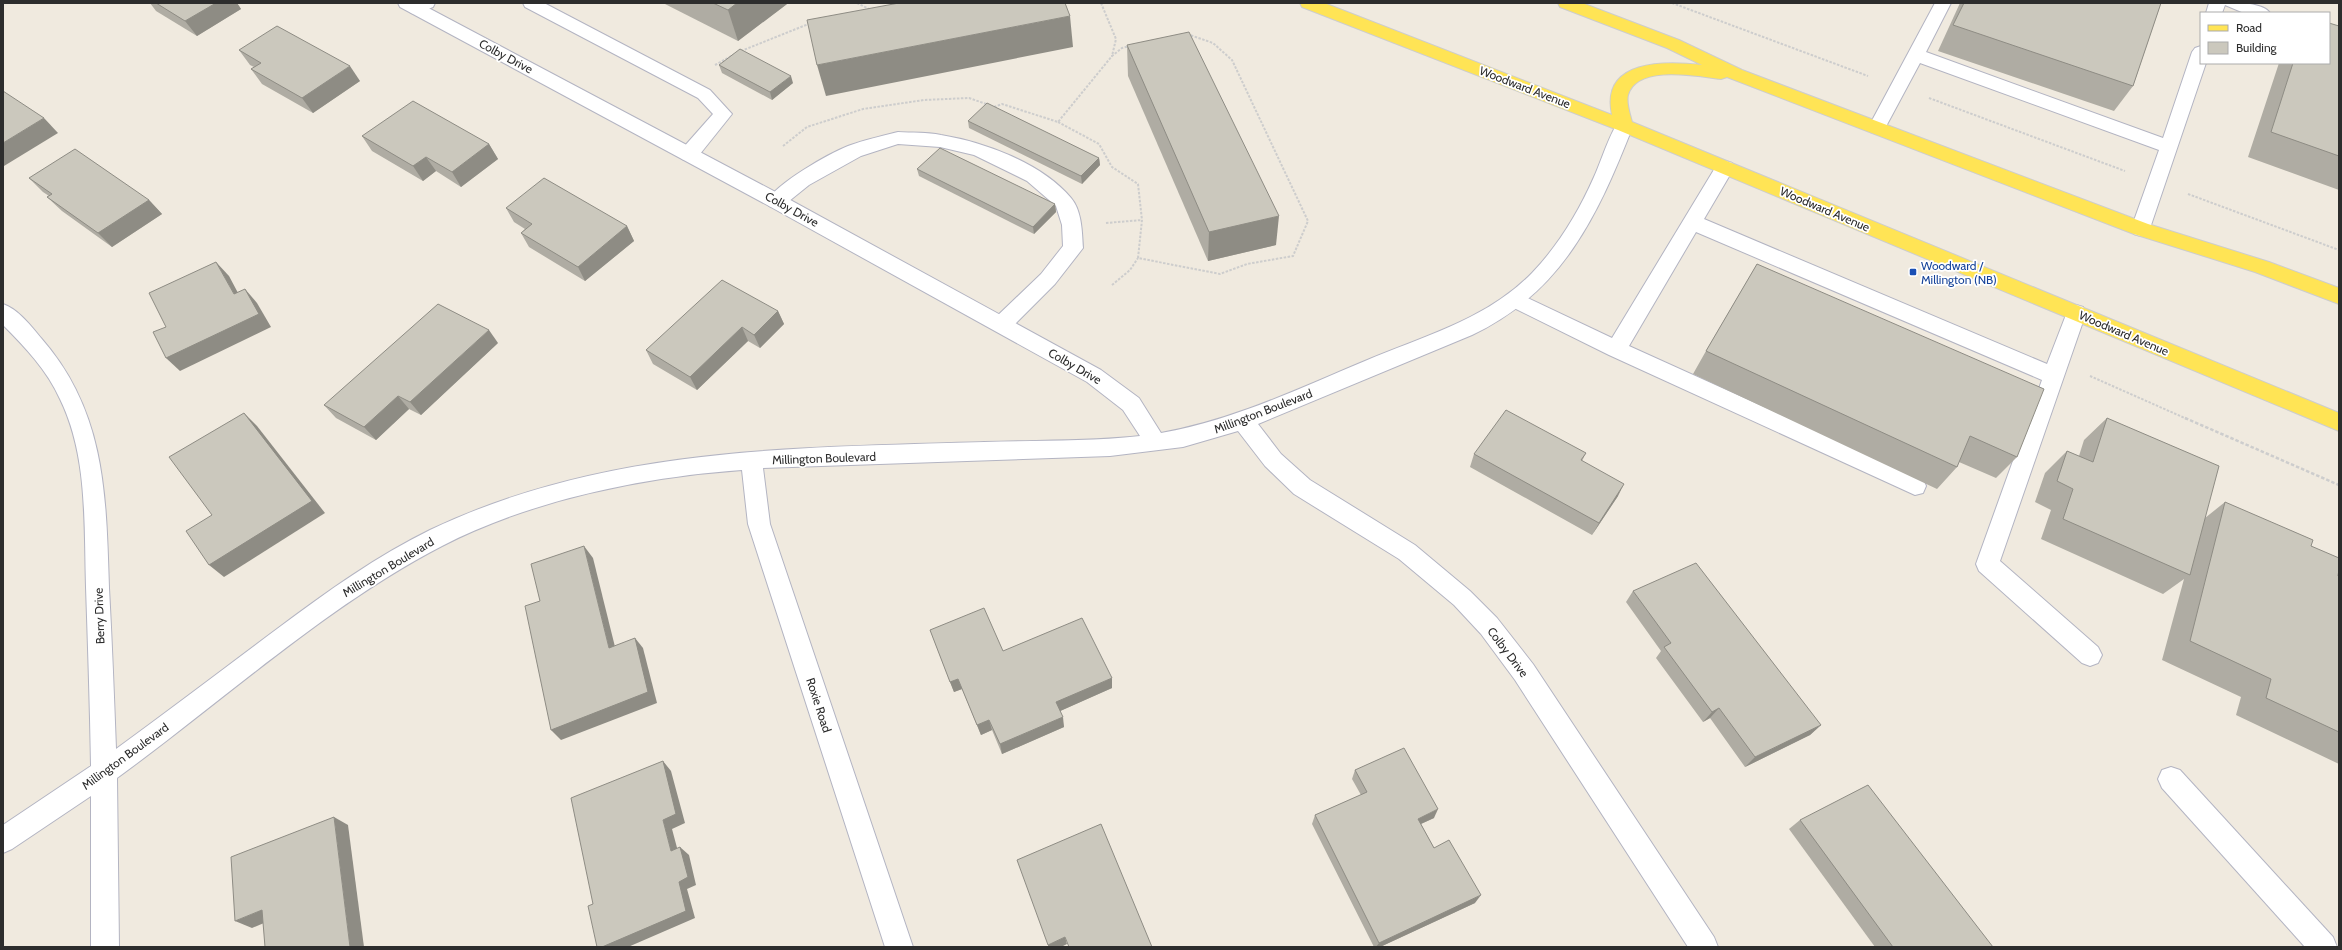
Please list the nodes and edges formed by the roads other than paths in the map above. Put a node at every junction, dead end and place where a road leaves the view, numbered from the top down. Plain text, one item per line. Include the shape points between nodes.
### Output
1 (531, 3) edge
2 (1308, 3) edge
3 (1566, 3) edge
4 (1943, 3) edge
5 (2232, 3) edge
6 (417, 5) edge
7 (2259, 12) edge
8 (1916, 55) junction
9 (2200, 55) edge
10 (1736, 74) junction
11 (1624, 126) junction
12 (1877, 128) junction
13 (2169, 147) junction
14 (689, 154) junction
15 (1725, 168) junction
16 (776, 200) junction
17 (1692, 222) junction
18 (2141, 229) junction
19 (2339, 296) edge
20 (1515, 300) junction
21 (3, 312) edge
22 (2076, 313) junction
23 (1002, 324) junction
24 (1616, 349) junction
25 (2057, 369) junction
26 (1243, 421) junction
27 (2339, 422) edge
28 (1156, 443) junction
29 (752, 461) junction
30 (1915, 486) dead end
31 (2090, 655) dead end
32 (104, 772) junction
33 (2170, 779) dead end
34 (3, 840) edge
35 (105, 947) edge
36 (899, 947) edge
37 (1704, 947) edge
38 (2323, 947) edge

1 - 14 street via 704,94 723,114
2 - 11 main road, Woodward Avenue
3 - 10 main road via 1673,44
4 - 8 street
5 - 7 street
6 - 14 street, Colby Drive
8 - 12 street
8 - 13 street
9 - 13 street
10 - 11 main road via 1672,68 1644,71 1626,81 1619,96
10 - 12 main road
11 - 15 main road, Woodward Avenue
11 - 20 street, Millington Boulevard via 1607,169 1567,244 1539,278
12 - 18 main road
13 - 18 street
14 - 16 street, Colby Drive
15 - 17 street
15 - 22 main road, Woodward Avenue
16 - 23 street, Colby Drive
16 - 23 street via 802,180 854,151 898,138 940,141 979,150 1034,176 1064,203 1072,225 1073,248 1048,279
17 - 24 street
17 - 25 street
18 - 19 main road via 2262,267
20 - 24 street
20 - 26 street, Millington Boulevard via 1471,327
21 - 32 street, Berry Drive via 32,340 51,364 75,407 85,436 95,505
22 - 25 street
22 - 27 main road, Woodward Avenue
23 - 28 street, Colby Drive via 1116,390 1131,404
24 - 30 street
25 - 31 street via 1987,564
26 - 28 street, Millington Boulevard via 1186,438
26 - 37 street, Colby Drive via 1273,460 1302,487 1407,552 1462,598 1489,626 1524,672
28 - 29 street, Millington Boulevard via 1100,448
29 - 32 street, Millington Boulevard via 700,464 599,482 504,509 439,536 412,550 335,599
29 - 36 street, Roxie Road via 759,524
32 - 34 street, Millington Boulevard
32 - 35 street, Berry Drive
33 - 38 street

